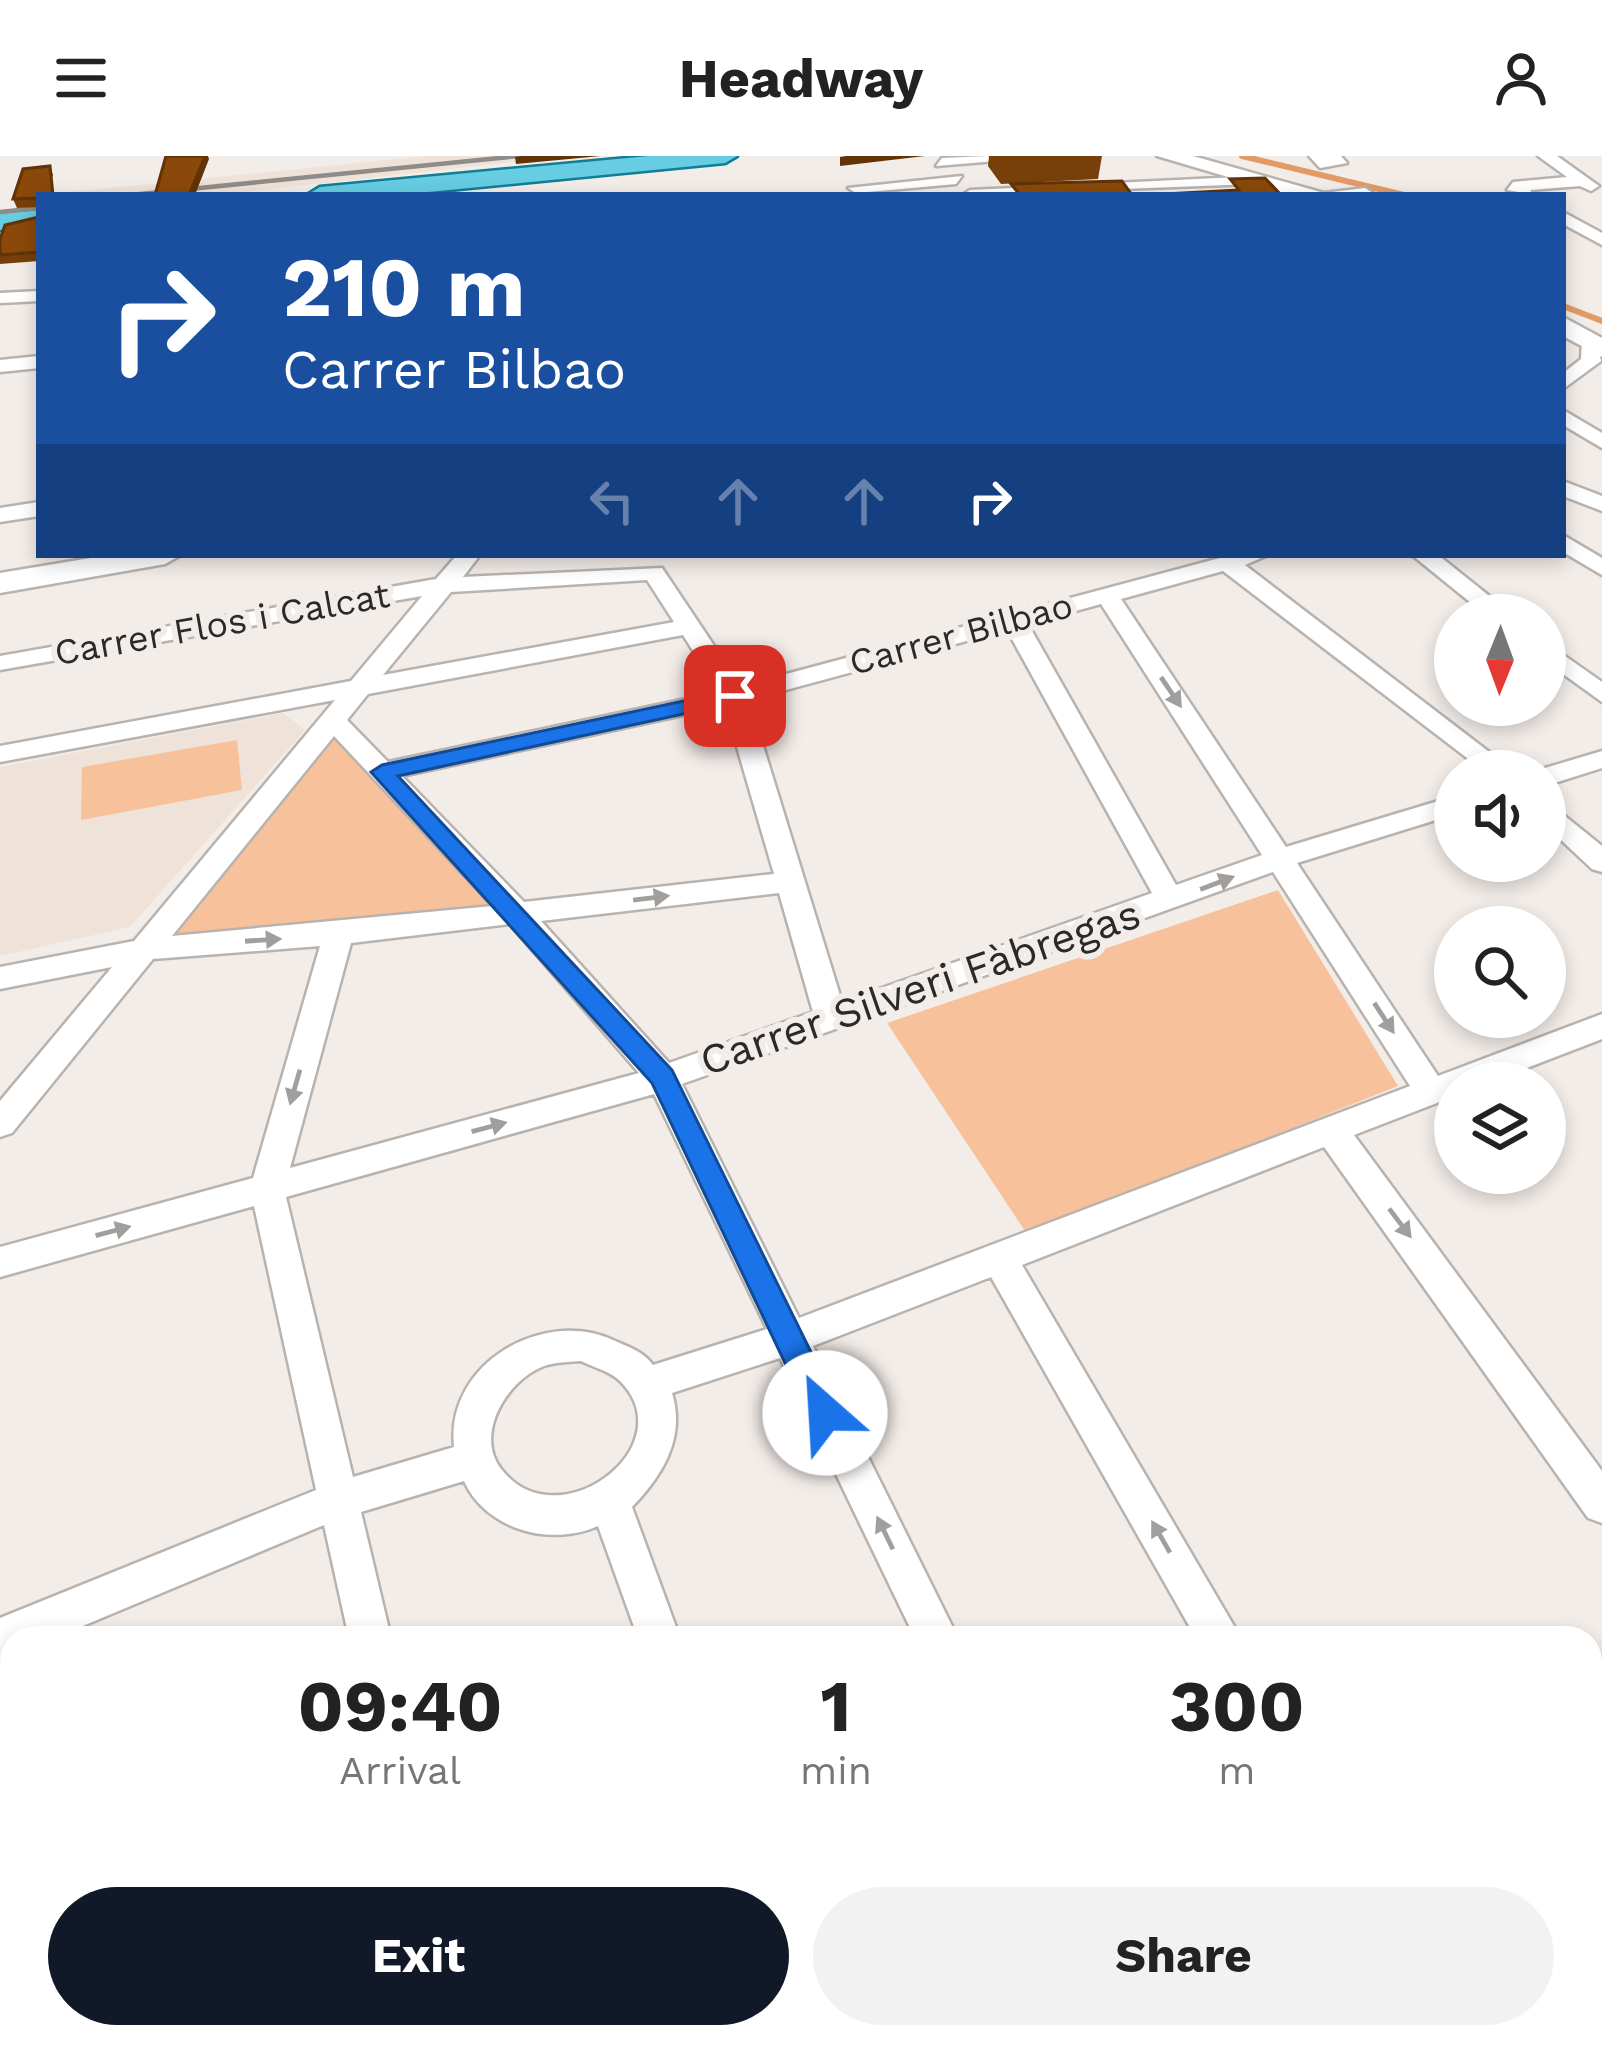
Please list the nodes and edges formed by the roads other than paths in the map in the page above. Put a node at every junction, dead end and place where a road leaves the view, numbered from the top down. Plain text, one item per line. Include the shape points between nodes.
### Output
1 (725, 156) edge
2 (1168, 156) edge
3 (1317, 156) edge
4 (1333, 156) edge
5 (1546, 156) edge
6 (939, 159) edge
7 (988, 161) dead end
8 (956, 178) junction
9 (1583, 181) junction
10 (1264, 182) junction
11 (856, 188) dead end
12 (429, 191) edge
13 (968, 192) edge
14 (1038, 192) edge
15 (1302, 192) edge
16 (1316, 192) edge
17 (1521, 192) edge
18 (1602, 194) edge
19 (36, 219) edge
20 (1566, 219) edge
21 (1, 227) edge
22 (1602, 239) edge
23 (36, 296) edge
24 (0, 298) edge
25 (1566, 327) edge
26 (1596, 345) edge
27 (1566, 360) edge
28 (36, 362) edge
29 (0, 367) edge
30 (1566, 381) edge
31 (1566, 418) edge
32 (1602, 442) edge
33 (1566, 489) edge
34 (1602, 504) edge
35 (36, 509) edge
36 (0, 515) edge
37 (1566, 544) edge
38 (146, 558) edge
39 (467, 558) edge
40 (1166, 558) edge
41 (1244, 558) edge
42 (1427, 558) edge
43 (1227, 562) junction
44 (1602, 568) edge
45 (1186, 573) junction
46 (0, 583) edge
47 (445, 585) junction
48 (1106, 594) junction
49 (1474, 594) edge
50 (1013, 619) junction
51 (688, 627) junction
52 (0, 664) edge
53 (1566, 666) edge
54 (360, 684) junction
55 (1602, 694) edge
56 (735, 696) junction
57 (332, 719) junction
58 (1473, 750) edge
59 (0, 754) edge
60 (1602, 758) edge
61 (1566, 770) edge
62 (382, 772) junction
63 (1434, 812) edge
64 (1566, 829) edge
65 (1282, 859) junction
66 (1602, 862) edge
67 (788, 882) junction
68 (1170, 900) junction
69 (518, 914) junction
70 (338, 934) junction
71 (146, 949) junction
72 (0, 978) edge
73 (830, 1015) junction
74 (1602, 1026) edge
75 (662, 1077) junction
76 (1430, 1090) junction
77 (2, 1119) edge
78 (1330, 1129) junction
79 (267, 1188) junction
80 (999, 1258) junction
81 (0, 1262) edge
82 (788, 1339) junction
83 (649, 1383) junction
84 (472, 1460) junction
85 (338, 1500) junction
86 (609, 1501) junction
87 (1602, 1504) edge
88 (32, 1626) edge
89 (367, 1626) edge
90 (655, 1626) edge
91 (931, 1626) edge
92 (1213, 1626) edge

1 - 12 main road
2 - 10 street
3 - 4 street via 1339,163
5 - 9 street
6 - 7 street
6 - 8 street
8 - 11 street
8 - 13 street
9 - 17 street via 1513,187
9 - 18 street
10 - 14 street
10 - 15 street
10 - 16 street
19 - 21 main road
20 - 22 street
23 - 24 street
25 - 26 street
26 - 27 street
26 - 30 street via 1591,361
28 - 29 street
31 - 32 street
33 - 34 street
35 - 36 street
37 - 44 street
38 - 46 street
39 - 47 street
40 - 45 street
41 - 43 street, Carrer Bilbao
42 - 49 street
43 - 45 street, Carrer Bilbao
43 - 58 street
45 - 48 street, Carrer Bilbao
47 - 51 street, Carrer Flos i Calcat via 654,573
47 - 52 street, Carrer Flos i Calcat
47 - 54 street
48 - 50 street, Carrer Bilbao
48 -> 65 street
50 - 56 street, Carrer Bilbao
50 - 68 street
51 - 54 street
51 - 56 street
53 - 55 street
54 - 57 street
54 - 59 street
56 - 62 street, Carrer Bilbao
56 - 67 street
57 - 62 street
57 - 71 street
60 - 61 street
62 - 69 street
63 - 65 street, Carrer Silveri Fàbregas
64 - 66 street
68 -> 65 street, Carrer Silveri Fàbregas
65 -> 76 street
69 -> 67 street
67 - 73 street
68 - 73 street, Carrer Silveri Fàbregas
69 - 70 street
69 - 75 street
71 -> 70 street
70 -> 79 street
71 - 72 street
71 - 77 street
73 - 75 street, Carrer Silveri Fàbregas
74 - 76 street
79 -> 75 street, Carrer Silveri Fàbregas
75 - 82 street
76 - 78 street
78 - 80 street
78 -> 87 street
81 -> 79 street, Carrer Silveri Fàbregas
79 - 85 street
80 - 82 street
92 -> 80 street
82 - 83 street
91 -> 82 street
83 - 84 street via 613,1352 583,1344 538,1350 487,1388 473,1416
83 - 86 street via 659,1434 648,1464
84 - 85 street
84 - 86 street via 511,1506 542,1516 576,1515
85 - 88 street
85 - 89 street
86 - 90 street

